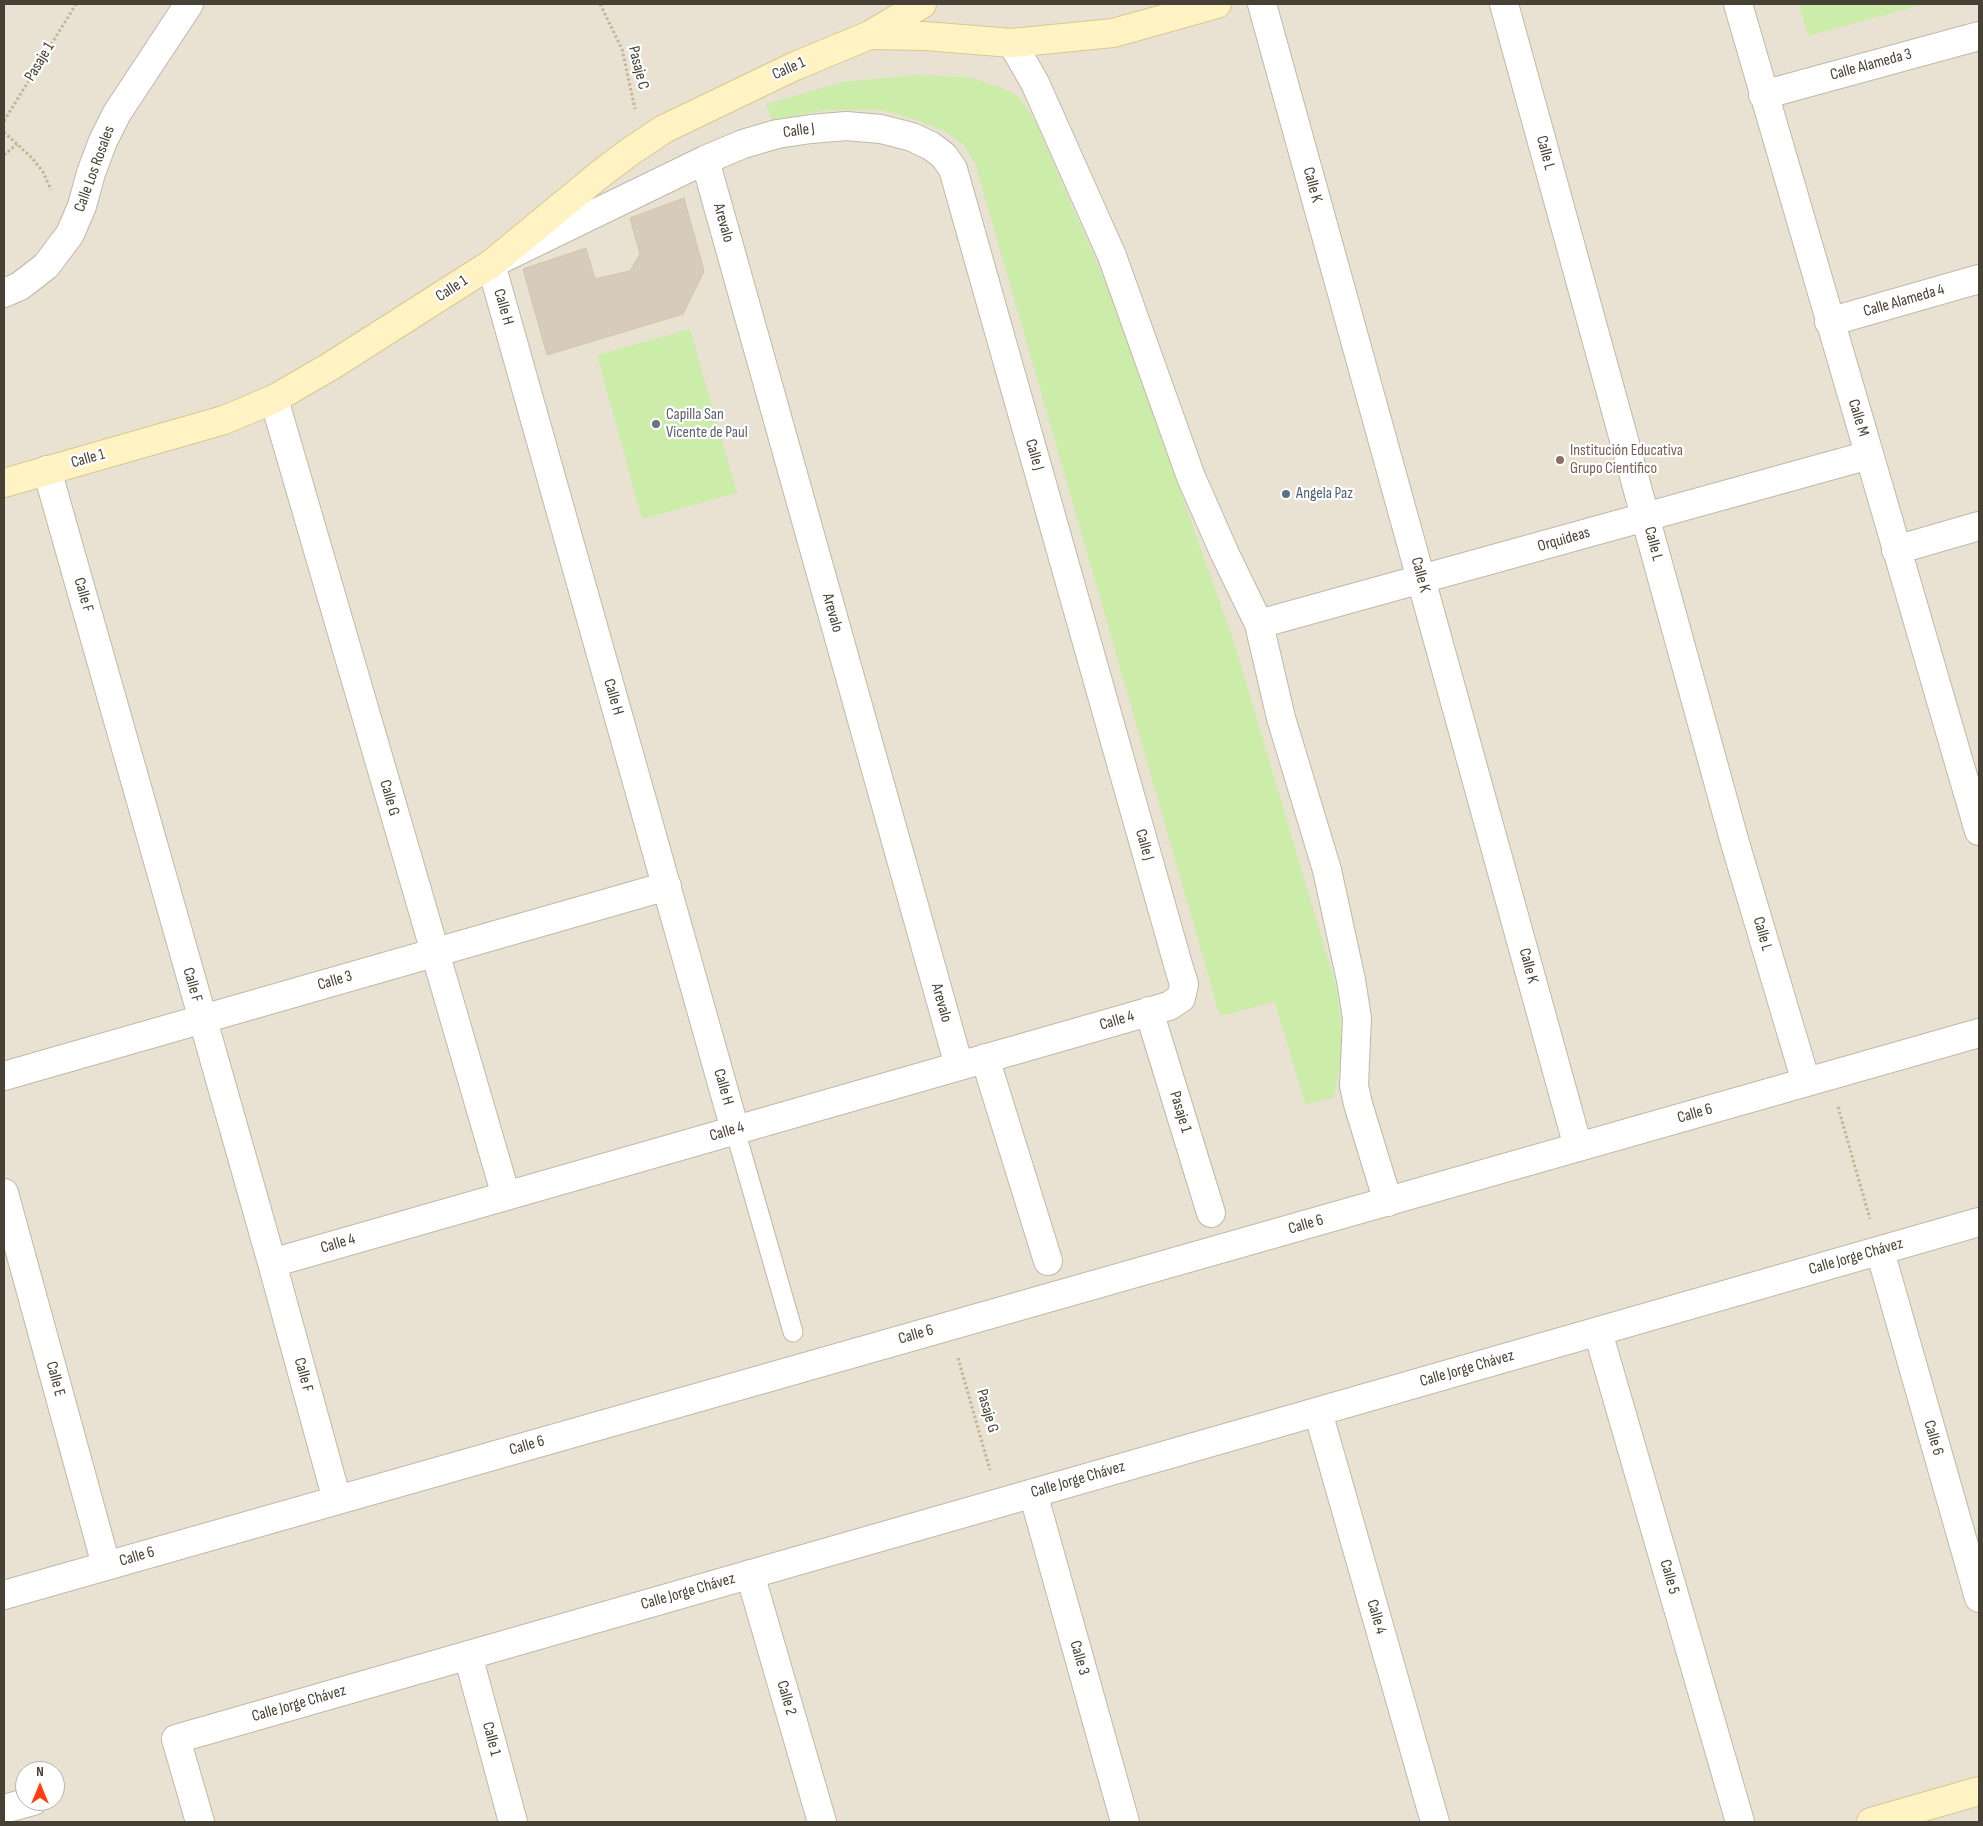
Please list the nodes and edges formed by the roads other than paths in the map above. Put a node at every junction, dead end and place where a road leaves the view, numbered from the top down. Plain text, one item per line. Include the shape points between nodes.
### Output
1 (189, 4) edge
2 (922, 4) edge
3 (1217, 4) edge
4 (1262, 4) edge
5 (1504, 4) edge
6 (1738, 4) edge
7 (870, 35) junction
8 (1979, 36) edge
9 (1012, 43) junction
10 (1763, 95) junction
11 (705, 160) junction
12 (491, 264) junction
13 (1979, 279) edge
14 (4, 293) edge
15 (1830, 322) junction
16 (274, 399) junction
17 (1869, 455) junction
18 (48, 470) junction
19 (4, 483) edge
20 (1646, 518) junction
21 (1979, 526) edge
22 (1896, 550) junction
23 (1421, 580) junction
24 (1259, 624) junction
25 (1972, 778) edge
26 (1979, 831) edge
27 (667, 886) junction
28 (435, 953) junction
29 (1181, 998) joint
30 (1149, 1011) junction
31 (202, 1020) junction
32 (1979, 1034) edge
33 (985, 1058) junction
34 (959, 1066) junction
35 (4, 1076) edge
36 (1817, 1079) junction
37 (735, 1130) junction
38 (1578, 1147) junction
39 (4, 1193) edge
40 (506, 1196) junction
41 (1388, 1202) junction
42 (1211, 1213) dead end
43 (1979, 1222) edge
44 (1880, 1251) junction
45 (1048, 1261) dead end
46 (272, 1263) junction
47 (793, 1332) dead end
48 (1598, 1332) junction
49 (1318, 1412) junction
50 (1033, 1493) junction
51 (337, 1500) junction
52 (106, 1566) junction
53 (750, 1574) junction
54 (4, 1595) edge
55 (1979, 1598) edge
56 (468, 1655) junction
57 (1979, 1791) edge
58 (200, 1822) edge
59 (513, 1822) edge
60 (822, 1822) edge
61 (1125, 1822) edge
62 (1435, 1822) edge
63 (1740, 1822) edge
64 (1871, 1822) edge

1 - 14 street, Calle Los Rosales via 102,141 70,234 46,266 20,286
2 - 7 street, Calle 1
3 - 9 street, Calle 1 via 1113,32
4 - 23 street, Calle K
5 - 20 street, Calle L
6 - 10 street, Calle M
7 - 9 street, Calle 1
7 - 12 street, Calle 1 via 751,86 664,129 599,175
8 - 10 street, Calle Alameda 3
9 - 24 street via 1035,83 1112,256 1190,477
10 - 15 street, Calle M
11 - 12 street, Calle J
11 - 29 street, Calle J via 777,134 846,126 881,129 912,138 931,146 953,169 1184,984
11 - 34 street, Arevalo
12 - 16 street, Calle 1
12 - 27 street, Calle H
13 - 15 street, Calle Alameda 4
15 - 17 street, Calle M
16 - 18 street, Calle 1 via 224,420
16 - 28 street, Calle G
17 - 20 street, Orquideas
17 - 22 street, Calle M
18 - 19 street, Calle 1
18 - 31 street, Calle F
20 - 23 street, Orquideas
20 - 36 street, Calle L via 1736,843
21 - 22 street
22 - 25 street, Calle M
23 - 24 street, Orquideas
23 - 38 street, Calle K
24 - 41 street via 1282,718 1327,870 1357,1018 1354,1086
25 - 26 street, Calle M
27 - 28 street, Calle 3
27 - 37 street, Calle H
28 - 31 street, Calle 3
28 - 40 street, Calle G
29 - 30 street, Calle 4 via 1169,1006
30 - 33 street, Calle 4
30 - 42 street, Pasaje 1
31 - 35 street, Calle 3
31 - 46 street, Calle F
32 - 36 street, Calle 6
33 - 34 street, Calle 4
33 - 45 street
34 - 37 street, Calle 4
36 - 38 street, Calle 6
37 - 40 street, Calle 4
37 - 47 lane
38 - 41 street, Calle 6
39 - 52 street, Calle E
40 - 46 street, Calle 4
41 - 51 street, Calle 6
43 - 44 street, Calle Jorge Chávez
44 - 48 street, Calle Jorge Chávez
44 - 55 street, Calle 6
46 - 51 street, Calle F
48 - 49 street, Calle Jorge Chávez
48 - 63 street, Calle 5
49 - 50 street, Calle Jorge Chávez
49 - 62 street, Calle 4
50 - 53 street, Calle Jorge Chávez
50 - 61 street, Calle 3
51 - 52 street, Calle 6
52 - 54 street, Calle 6
53 - 56 street, Calle Jorge Chávez
53 - 60 street, Calle 2
56 - 58 street, Calle Jorge Chávez via 176,1739
56 - 59 street, Calle 1
57 - 64 street

